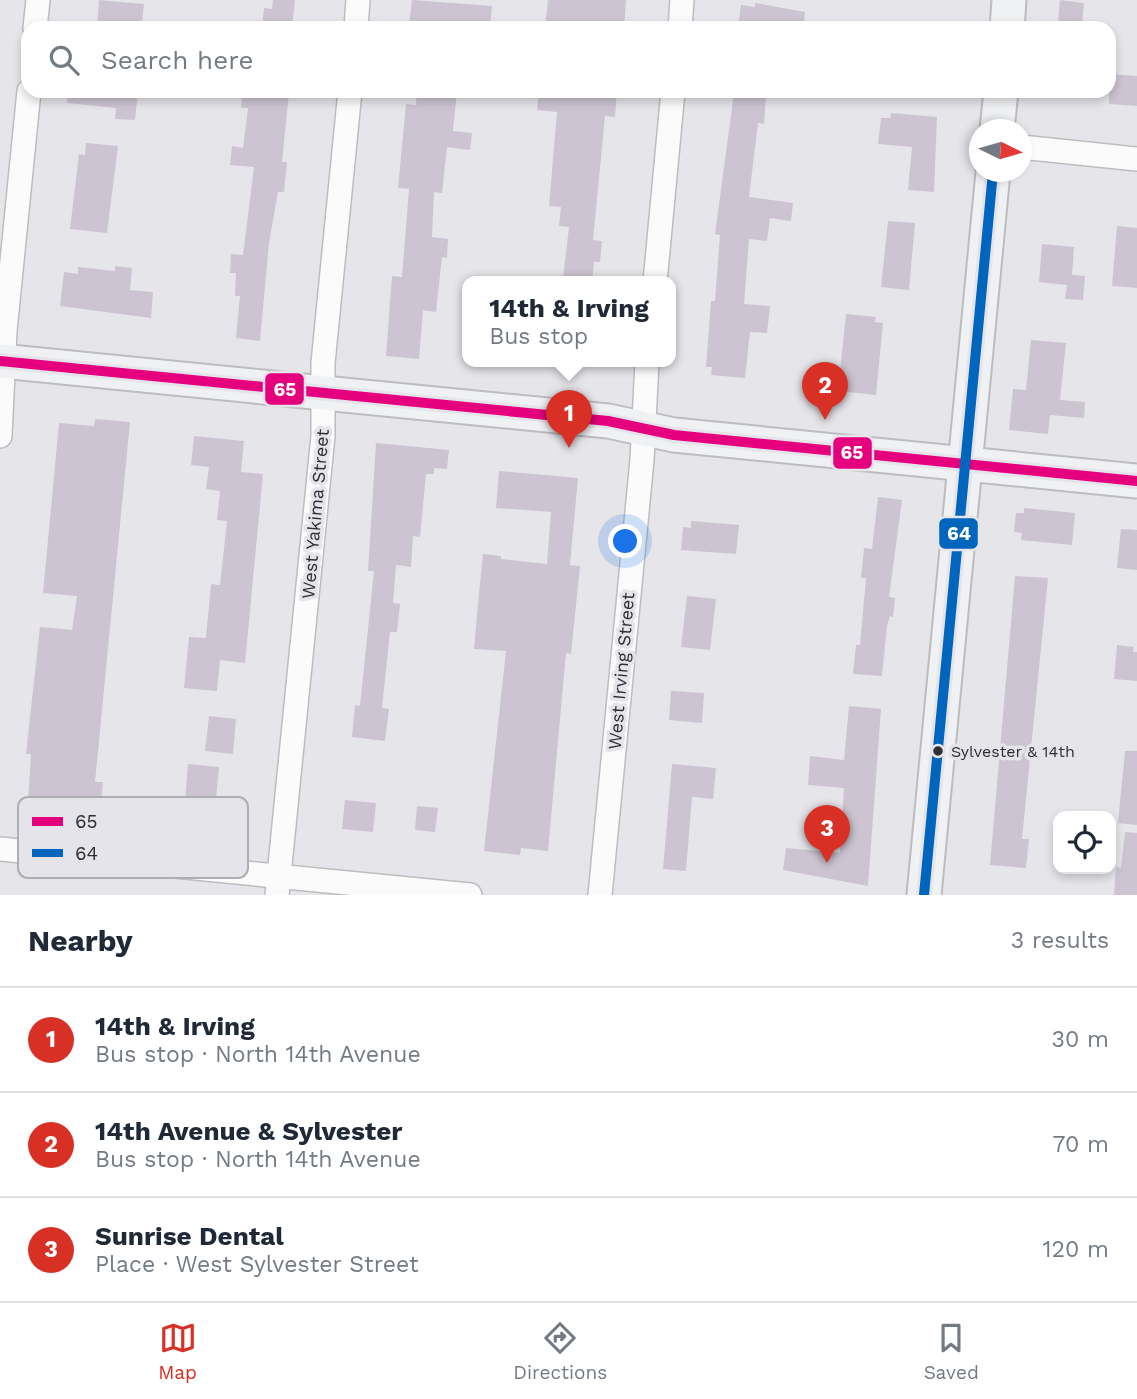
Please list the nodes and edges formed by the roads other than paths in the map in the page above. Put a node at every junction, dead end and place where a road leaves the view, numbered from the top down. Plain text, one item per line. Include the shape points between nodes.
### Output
1 (38, 0) edge
2 (359, 0) edge
3 (682, 0) edge
4 (1009, 0) edge
5 (36, 21) edge
6 (357, 21) edge
7 (680, 21) edge
8 (1008, 21) edge
9 (28, 98) edge
10 (348, 98) edge
11 (672, 98) edge
12 (999, 98) edge
13 (998, 119) edge
14 (1032, 148) edge
15 (1137, 159) edge
16 (992, 182) edge
17 (656, 276) edge
18 (2, 361) edge
19 (647, 367) edge
20 (322, 393) junction
21 (642, 428) junction
22 (0, 436) edge
23 (965, 464) junction
24 (1137, 481) edge
25 (0, 849) edge
26 (18, 851) edge
27 (218, 878) edge
28 (278, 886) edge
29 (470, 895) edge
30 (600, 895) edge
31 (924, 895) edge

1 - 5 street
2 - 6 street
3 - 7 street
4 - 8 street
9 - 18 street
10 - 20 street, West Yakima Street
11 - 17 street
12 - 13 street
14 - 15 street
16 - 23 street
18 - 20 street
18 - 22 street
19 - 21 street, West Irving Street
20 - 21 street
20 - 28 street, West Yakima Street via 323,436
21 - 23 street
21 - 30 street, West Irving Street
23 - 24 street
23 - 31 street
25 - 26 street
27 - 28 street
28 - 29 street

